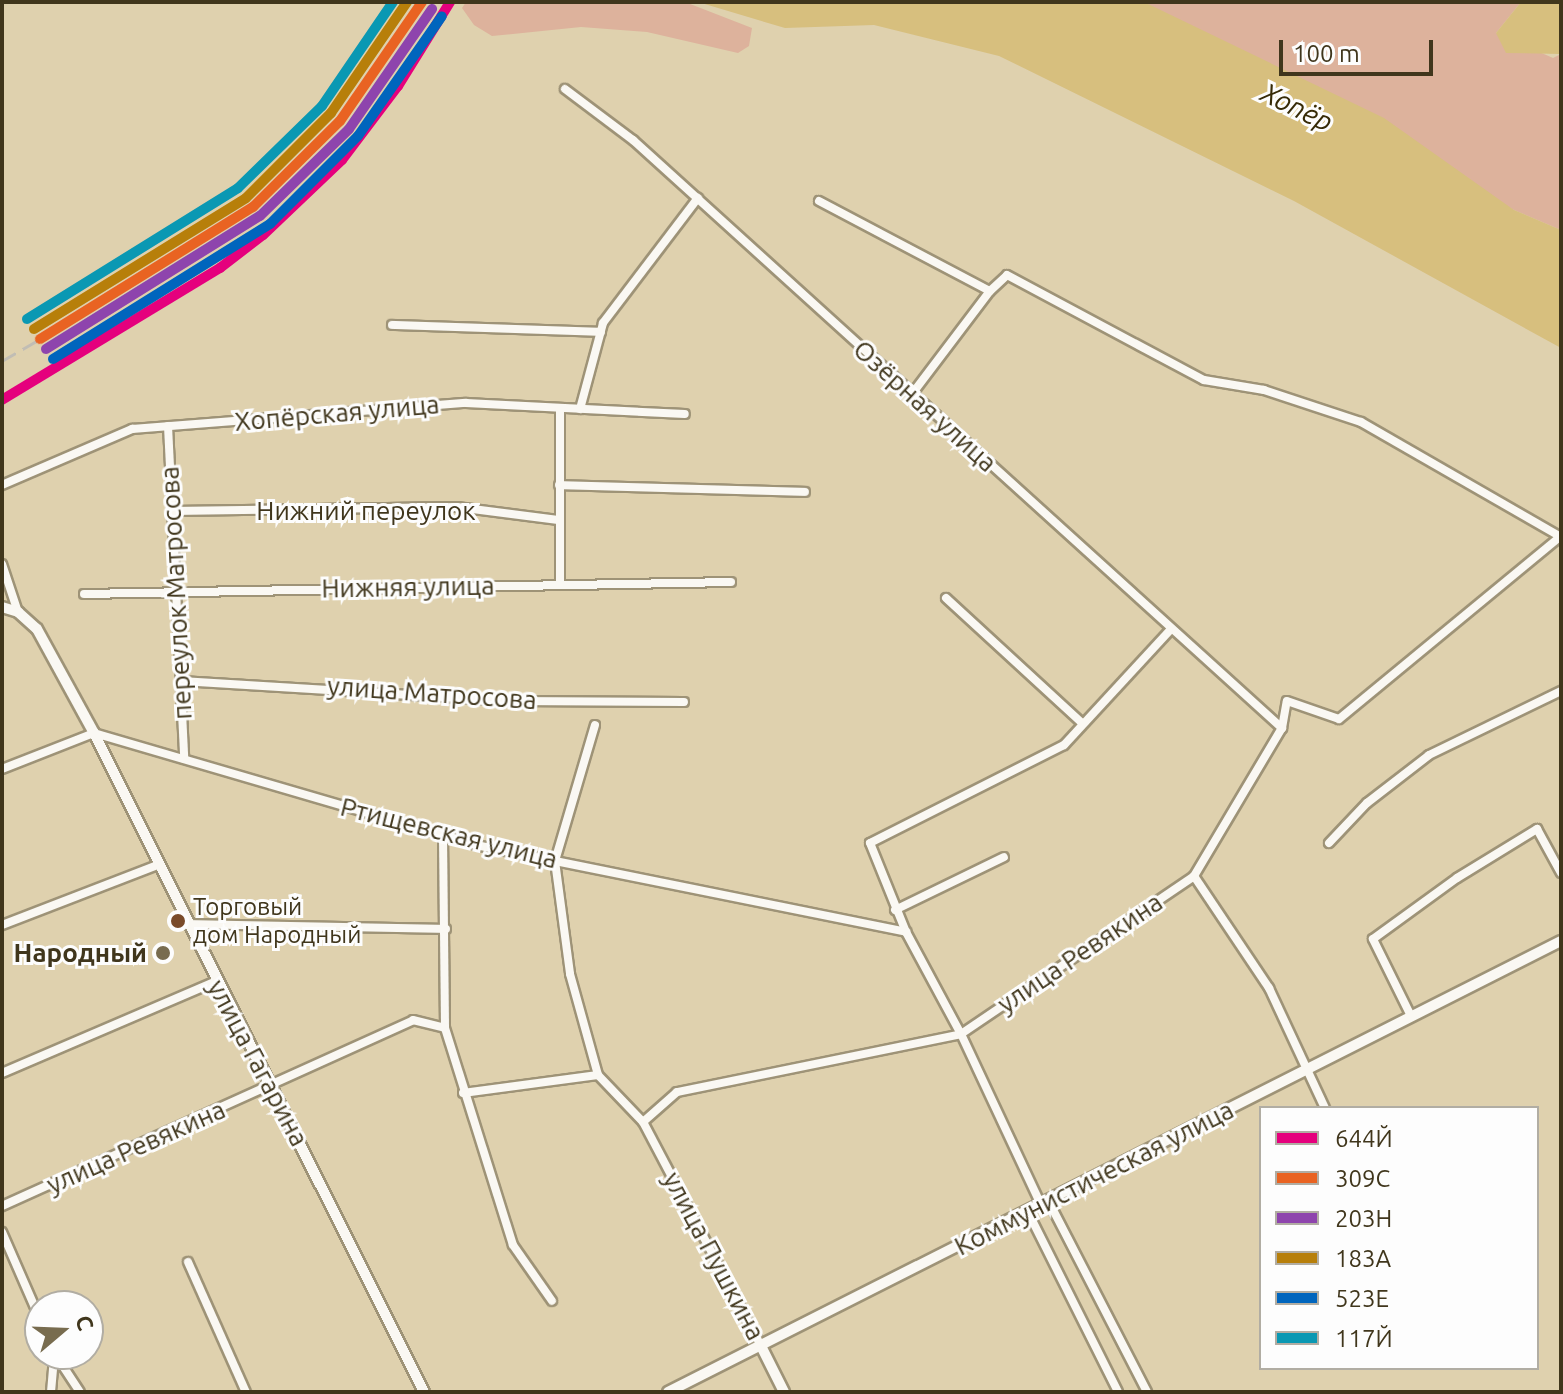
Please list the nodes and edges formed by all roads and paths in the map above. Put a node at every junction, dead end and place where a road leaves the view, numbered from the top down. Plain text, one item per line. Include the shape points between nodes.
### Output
1 (565, 89) dead end
2 (698, 198) junction
3 (819, 201) dead end
4 (990, 291) junction
5 (392, 325) dead end
6 (601, 332) junction
7 (912, 394) junction
8 (560, 408) junction
9 (580, 409) junction
10 (685, 414) dead end
11 (168, 426) junction
12 (2, 485) edge
13 (559, 485) junction
14 (805, 492) dead end
15 (172, 511) junction
16 (558, 520) junction
17 (1561, 537) edge
18 (2, 564) edge
19 (731, 582) dead end
20 (560, 585) junction
21 (176, 590) junction
22 (84, 594) dead end
23 (946, 598) dead end
24 (2, 607) edge
25 (18, 612) junction
26 (1171, 629) junction
27 (181, 681) junction
28 (1561, 691) edge
29 (684, 702) dead end
30 (1083, 724) junction
31 (595, 725) dead end
32 (1282, 728) junction
33 (94, 733) junction
34 (184, 759) junction
35 (2, 769) edge
36 (443, 836) junction
37 (1329, 843) dead end
38 (1004, 857) dead end
39 (555, 861) junction
40 (160, 864) junction
41 (1561, 873) edge
42 (1194, 876) junction
43 (895, 910) junction
44 (188, 924) junction
45 (2, 925) edge
46 (446, 929) junction
47 (906, 932) junction
48 (1561, 941) edge
49 (214, 982) junction
50 (1411, 1016) junction
51 (445, 1028) junction
52 (961, 1034) junction
53 (1306, 1071) junction
54 (2, 1073) edge
55 (598, 1075) junction
56 (272, 1087) junction
57 (463, 1093) junction
58 (1324, 1106) edge
59 (643, 1122) junction
60 (1045, 1204) junction
61 (2, 1206) edge
62 (1028, 1212) junction
63 (2, 1232) edge
64 (13, 1254) junction
65 (2, 1258) edge
66 (188, 1262) dead end
67 (28, 1290) edge
68 (552, 1301) dead end
69 (760, 1344) junction
70 (53, 1370) edge
71 (65, 1370) edge
72 (51, 1392) edge
73 (80, 1392) edge
74 (246, 1392) edge
75 (424, 1392) edge
76 (668, 1392) edge
77 (784, 1392) edge
78 (1118, 1392) edge
79 (1147, 1392) edge

1 - 2 street, Озёрная улица
2 - 6 street
2 - 7 street, Озёрная улица
3 - 4 street
4 - 7 street
4 - 17 street via 1007,275 1204,380 1264,390 1361,422
5 - 6 street
6 - 9 street
7 - 26 street, Озёрная улица
8 - 9 street, Хопёрская улица
8 - 11 street, Хопёрская улица via 466,403
8 - 13 street
9 - 10 street, Хопёрская улица
11 - 12 street, Хопёрская улица via 132,429
11 - 15 street, переулок Матросова
13 - 14 street
13 - 16 street
15 - 16 street, Нижний переулок via 457,507
15 - 21 street, переулок Матросова
16 - 20 street
17 - 32 street, улица Ревякина via 1339,719 1287,701
18 - 25 street
19 - 20 street, Нижняя улица
20 - 21 street, Нижняя улица
21 - 22 street, Нижняя улица
21 - 27 street, переулок Матросова
23 - 30 street
24 - 25 street
25 - 33 street, улица Гагарина via 37,629
26 - 30 street
26 - 32 street, Озёрная улица
27 - 29 street, улица Матросова via 512,701
27 - 34 street, переулок Матросова
28 - 37 street via 1429,755 1367,803
30 - 43 street via 1064,745 870,843
31 - 39 street
32 - 42 street, улица Ревякина
33 - 34 street, Ртищевская улица
33 - 35 street
33 - 40 street, улица Гагарина
34 - 36 street, Ртищевская улица
36 - 39 street, Ртищевская улица
36 - 46 street
38 - 43 street
39 - 47 street, Ртищевская улица
39 - 55 street via 570,974
40 - 44 street, улица Гагарина
40 - 45 street
41 - 50 street via 1537,829 1373,939
42 - 52 street, улица Ревякина
42 - 53 street via 1269,988
43 - 47 street
44 - 46 street
44 - 49 street, улица Гагарина
46 - 51 street
47 - 52 street
48 - 50 street, Коммунистическая улица
49 - 54 street
49 - 56 street, улица Гагарина
50 - 53 street, Коммунистическая улица
51 - 56 street, улица Ревякина via 413,1020
51 - 57 street
52 - 59 street, улица Ревякина via 677,1092
52 - 60 street
53 - 58 street
53 - 60 street, Коммунистическая улица
55 - 57 street
55 - 59 street
56 - 61 street, улица Ревякина
56 - 75 street, улица Гагарина
57 - 68 street via 513,1245
59 - 69 street, улица Пушкина
60 - 62 street, Коммунистическая улица
60 - 79 street
62 - 69 street, Коммунистическая улица
62 - 78 street
63 - 64 street
64 - 65 street
64 - 67 street
66 - 74 street
69 - 76 street, Коммунистическая улица
69 - 77 street, улица Пушкина
70 - 72 street
71 - 73 street

